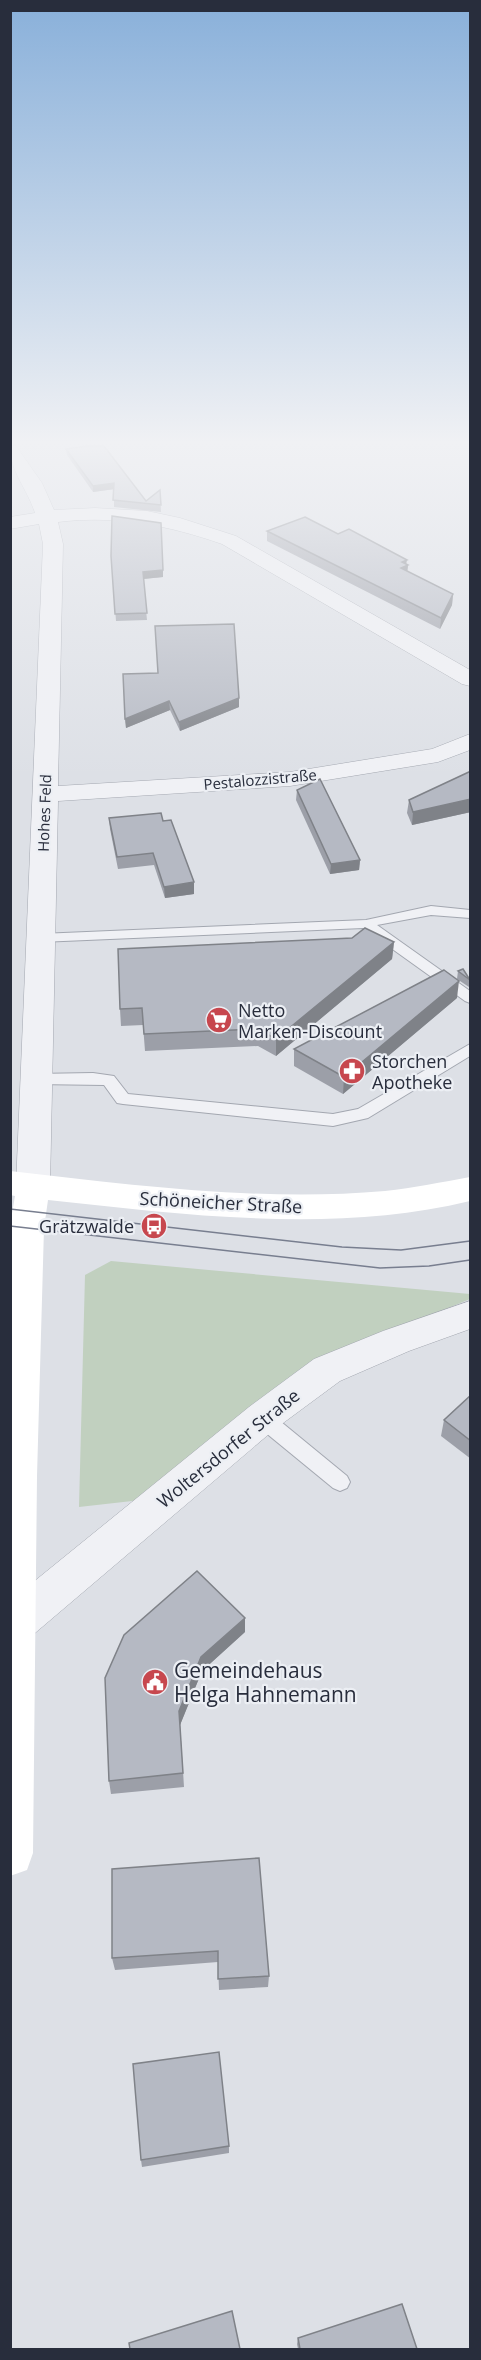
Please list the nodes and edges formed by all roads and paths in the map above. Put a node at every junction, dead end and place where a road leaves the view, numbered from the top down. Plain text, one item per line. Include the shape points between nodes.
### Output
1 (52, 556) edge
2 (257, 556) edge
3 (471, 679) edge
4 (471, 741) edge
5 (45, 794) junction
6 (471, 914) edge
7 (366, 924) junction
8 (40, 939) junction
9 (471, 998) edge
10 (471, 1049) edge
11 (34, 1079) junction
12 (22, 1184) edge
13 (471, 1189) edge
14 (471, 1315) edge
15 (262, 1418) junction
16 (340, 1482) dead end
17 (12, 1626) edge
18 (10, 1853) edge

1 - 5 street, Hohes Feld
2 - 3 street
4 - 5 street, Pestalozzistraße via 438,755 290,779
5 - 8 street, Hohes Feld
6 - 7 lane via 427,910
7 - 8 lane
7 - 9 lane
8 - 11 street, Hohes Feld
10 - 11 lane via 362,1114 333,1120 123,1099 109,1080
11 - 12 street, Hohes Feld
12 - 13 street, Schöneicher Straße via 162,1200 317,1207 432,1198
12 - 17 street via 27,1228
14 - 15 street, Woltersdorfer Straße via 327,1370
15 - 16 lane
15 - 17 street, Woltersdorfer Straße
17 - 18 street

